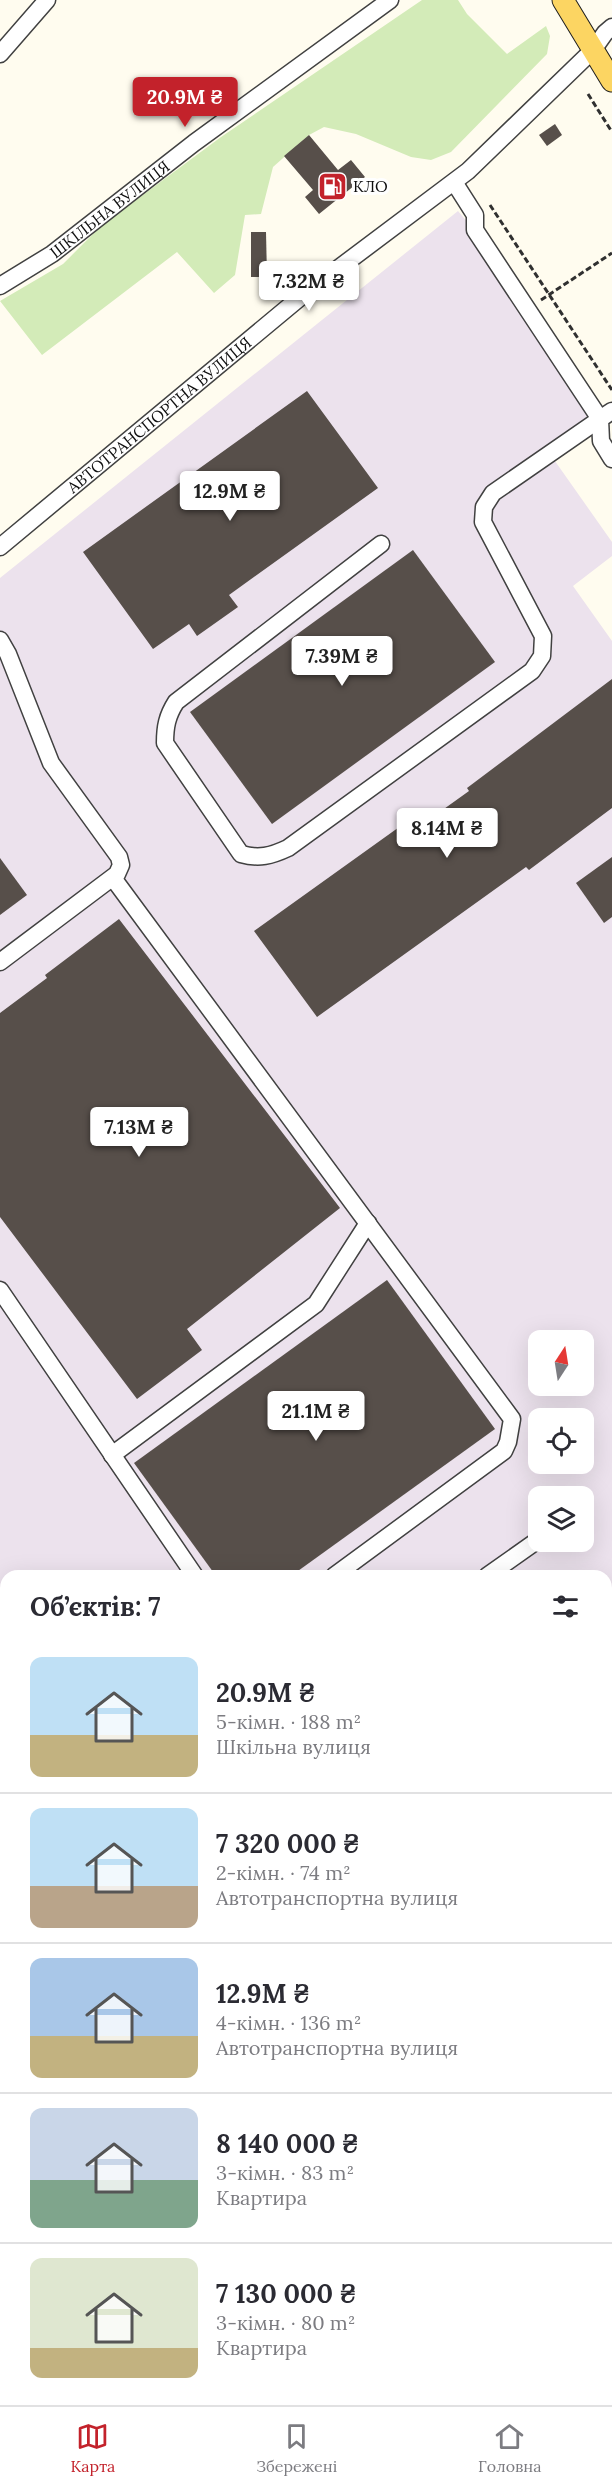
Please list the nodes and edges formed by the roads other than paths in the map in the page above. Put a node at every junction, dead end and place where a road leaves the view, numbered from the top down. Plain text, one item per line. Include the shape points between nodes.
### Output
1 (47, 0) edge
2 (390, 0) edge
3 (562, 0) edge
4 (612, 27) edge
5 (593, 50) junction
6 (0, 54) edge
7 (612, 81) edge
8 (453, 182) junction
9 (0, 286) edge
10 (606, 415) edge
11 (612, 459) edge
12 (381, 544) dead end
13 (1, 545) edge
14 (0, 640) edge
15 (113, 878) junction
16 (0, 962) edge
17 (368, 1223) junction
18 (0, 1290) edge
19 (112, 1455) junction
20 (528, 1547) edge
21 (191, 1570) edge
22 (342, 1570) edge
23 (496, 1570) edge

1 - 6 street
2 - 9 street, ШКІЛЬНА ВУЛИЦЯ via 194,143 52,254
3 - 5 main road
4 - 5 street, АВТОТРАНСПОРТНА ВУЛИЦЯ
5 - 7 main road
5 - 8 street, АВТОТРАНСПОРТНА ВУЛИЦЯ
8 - 10 street via 475,215 475,230 527,309
8 - 13 street, АВТОТРАНСПОРТНА ВУЛИЦЯ via 303,295
10 - 11 street via 601,441
10 - 12 street via 493,493 484,507 483,522 543,636 542,656 532,671 288,848 255,858 241,854 165,743 169,713 176,702
14 - 15 street via 51,763 119,857 120,870
15 - 16 street
15 - 17 street
17 - 19 street via 316,1304
17 - 22 street via 512,1422 504,1450
18 - 19 street
19 - 21 street
20 - 23 street

